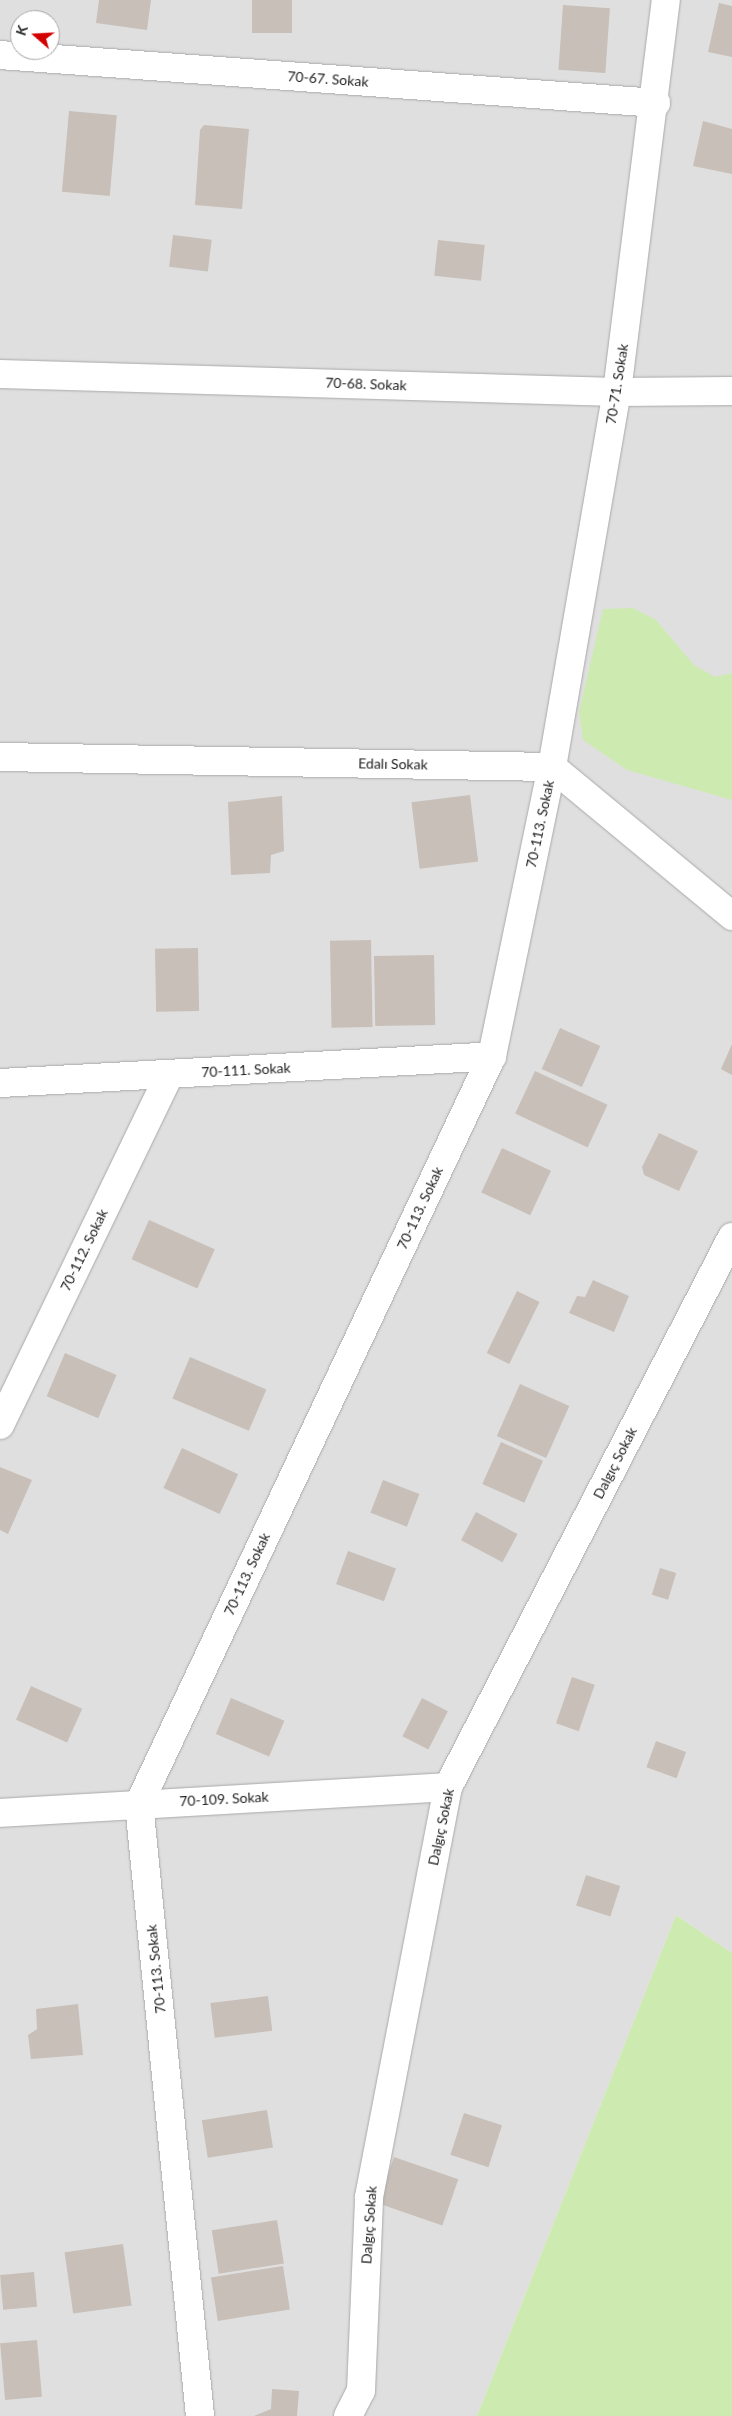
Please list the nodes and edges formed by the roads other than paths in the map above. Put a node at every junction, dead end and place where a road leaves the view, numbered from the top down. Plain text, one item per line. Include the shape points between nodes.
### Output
1 (666, 0) edge
2 (0, 55) edge
3 (656, 103) junction
4 (0, 374) edge
5 (732, 391) edge
6 (617, 392) junction
7 (0, 757) edge
8 (552, 766) junction
9 (732, 916) edge
10 (492, 1056) junction
11 (169, 1075) junction
12 (0, 1083) edge
13 (732, 1237) edge
14 (0, 1425) edge
15 (448, 1787) junction
16 (139, 1804) junction
17 (0, 1813) edge
18 (200, 2416) edge
19 (348, 2416) edge

1 - 3 street, 70-71. Sokak
2 - 3 street, 70-67. Sokak
3 - 6 street, 70-71. Sokak
4 - 6 street, 70-68. Sokak
5 - 6 street, 70-68. Sokak
6 - 8 street, 70-71. Sokak
7 - 8 street, Edalı Sokak
8 - 9 street
8 - 10 street, 70-113. Sokak
10 - 11 street, 70-111. Sokak
10 - 16 street, 70-113. Sokak
11 - 12 street, 70-111. Sokak
11 - 14 street, 70-112. Sokak
13 - 15 street, Dalgıç Sokak
15 - 16 street, 70-109. Sokak
15 - 19 street, Dalgıç Sokak via 369,2197 361,2391
16 - 17 street, 70-109. Sokak
16 - 18 street, 70-113. Sokak

